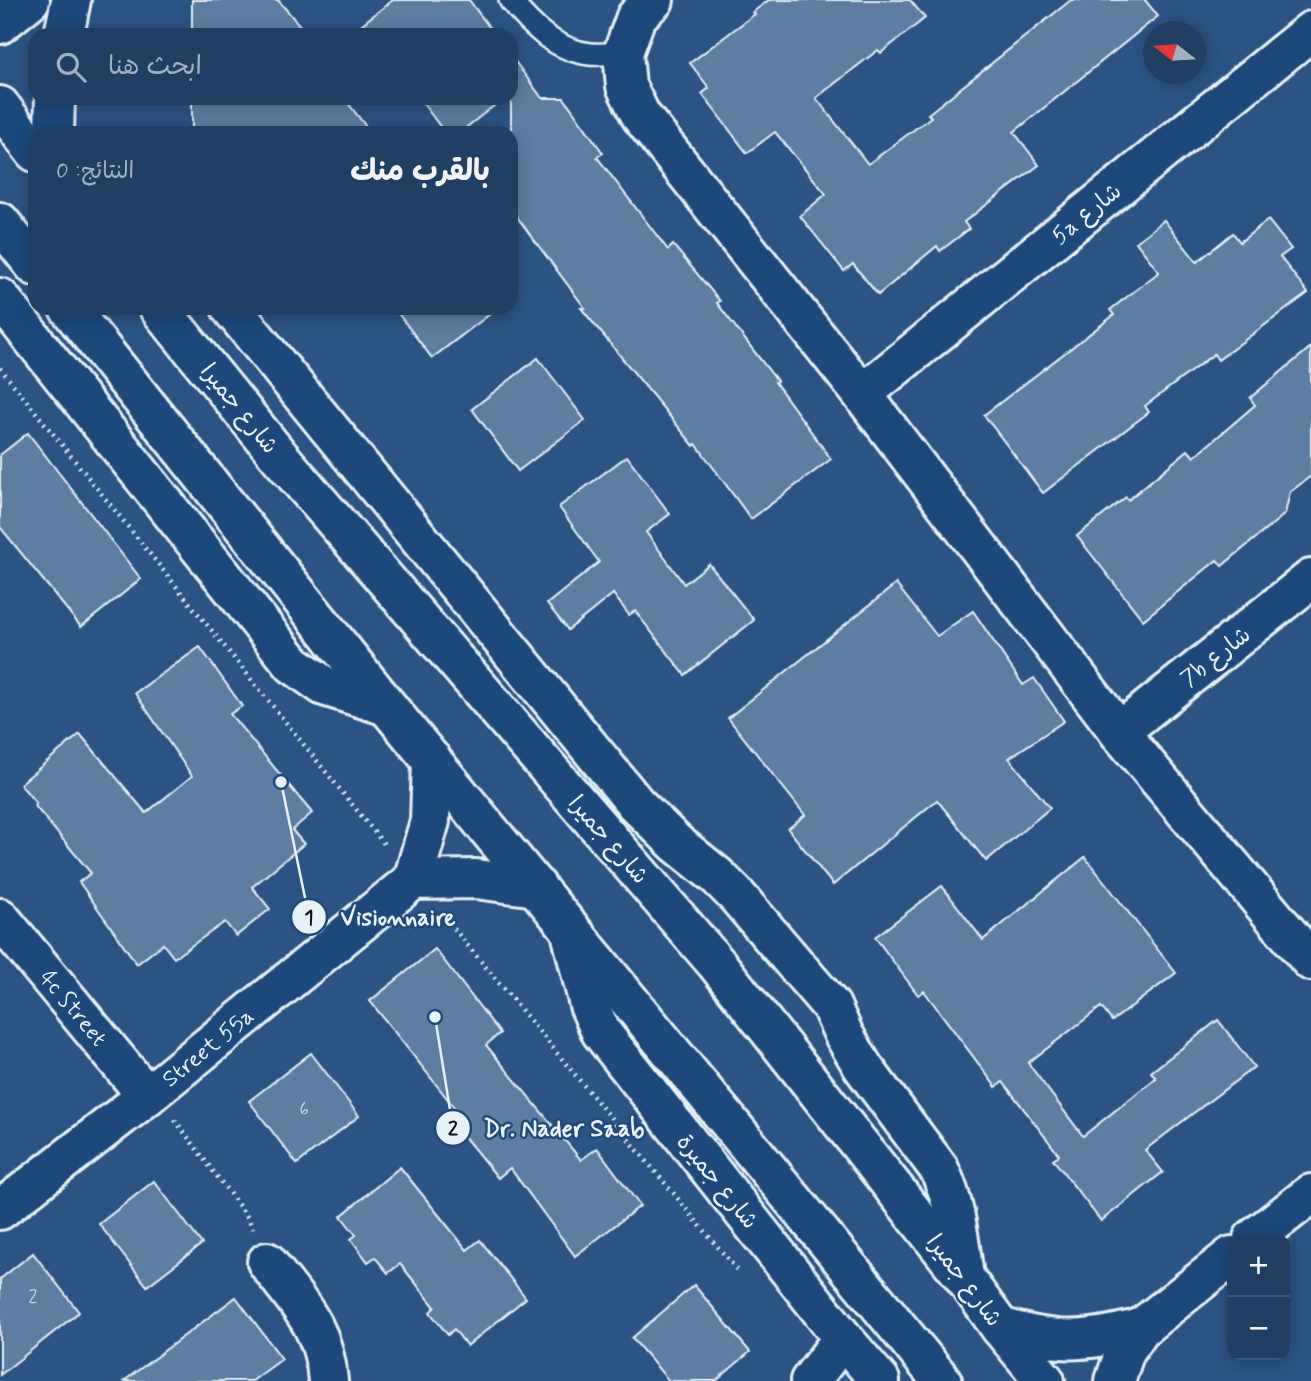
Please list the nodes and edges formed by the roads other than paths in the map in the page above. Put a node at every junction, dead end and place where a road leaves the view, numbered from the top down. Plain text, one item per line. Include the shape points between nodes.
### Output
1 (30, 0) edge
2 (71, 0) edge
3 (510, 0) edge
4 (654, 0) edge
5 (0, 24) edge
6 (65, 28) edge
7 (1311, 31) edge
8 (623, 52) junction
9 (55, 105) edge
10 (0, 106) edge
11 (54, 126) edge
12 (28, 143) edge
13 (0, 222) edge
14 (28, 257) edge
15 (0, 298) edge
16 (75, 315) edge
17 (165, 315) edge
18 (237, 315) edge
19 (862, 394) junction
20 (1311, 579) edge
21 (387, 706) junction
22 (1119, 732) junction
23 (432, 760) junction
24 (414, 880) junction
25 (537, 887) junction
26 (0, 918) edge
27 (570, 928) junction
28 (1311, 961) edge
29 (147, 1096) junction
30 (1311, 1194) edge
31 (0, 1210) edge
32 (1259, 1234) edge
33 (1227, 1260) edge
34 (267, 1262) road end
35 (964, 1277) junction
36 (1000, 1327) junction
37 (1141, 1328) junction
38 (843, 1338) junction
39 (328, 1381) edge
40 (810, 1381) edge
41 (880, 1381) edge
42 (943, 1381) edge
43 (1045, 1381) edge
44 (1115, 1381) edge

1 - 5 street
2 - 6 street
3 - 8 lane via 530,24 557,44 589,54
4 - 8 street via 636,17
7 - 19 street, 5a شارع
8 - 19 street via 626,86 641,116
9 - 11 street
10 - 12 street
13 - 14 street
15 - 21 street via 293,664 324,686
16 - 21 street
17 - 35 street, شارع جميرا via 279,456 717,964
18 - 35 street via 636,804 727,885 831,1006 858,1059 939,1169 954,1210
19 - 22 street
20 - 22 street, 7b شارع
21 - 23 street
22 - 28 street
23 - 24 street via 430,821
23 - 25 street
24 - 25 street via 476,879
24 - 29 street, Street 55a
25 - 27 street
26 - 29 street, 4c Street
27 - 38 street, شارع جميرة via 589,1005 601,1032
27 - 42 street
29 - 31 street, Street 55a
30 - 32 street
33 - 37 street
34 - 39 street via 315,1326
35 - 36 street, شارع جميرا
36 - 37 street via 1035,1338 1070,1341
36 - 43 street, شارع جميرا
37 - 44 street via 1125,1351
38 - 40 street
38 - 41 street, شارع جميرة

